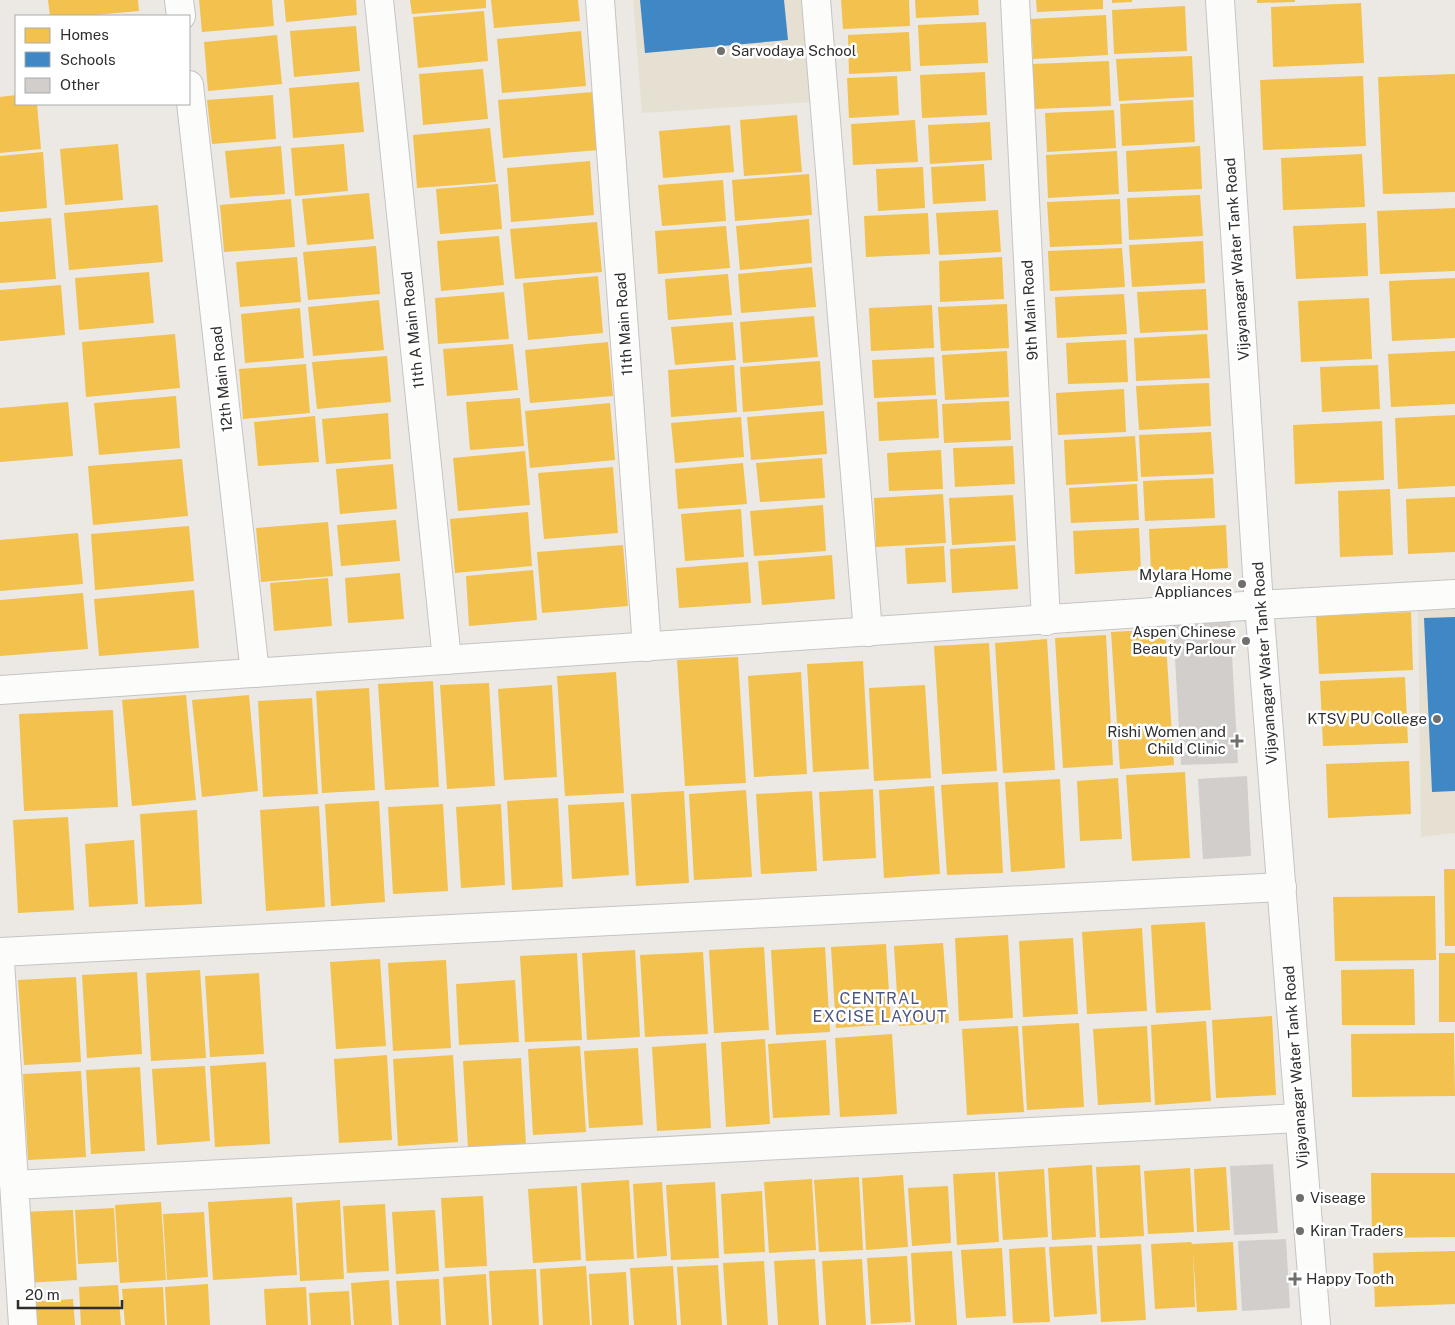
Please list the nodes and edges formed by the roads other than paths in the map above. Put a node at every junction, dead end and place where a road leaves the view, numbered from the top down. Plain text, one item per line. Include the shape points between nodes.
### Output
1 (179, 0) edge
2 (379, 0) edge
3 (600, 0) edge
4 (816, 0) edge
5 (1015, 0) edge
6 (1220, 0) edge
7 (181, 15) edge
8 (190, 94) edge
9 (1455, 594) edge
10 (1259, 605) junction
11 (1046, 620) junction
12 (868, 632) junction
13 (648, 647) junction
14 (447, 660) junction
15 (255, 673) junction
16 (0, 690) edge
17 (1282, 887) junction
18 (0, 952) edge
19 (0, 961) edge
20 (1299, 1118) junction
21 (14, 1185) junction
22 (23, 1325) edge
23 (1316, 1325) edge

1 - 7 street
2 - 14 street, 11th A Main Road
3 - 13 street, 11th Main Road
4 - 12 street
5 - 11 street, 9th Main Road
6 - 10 street, Vijayanagar Water Tank Road
8 - 15 street, 12th Main Road
9 - 10 street
10 - 11 street
10 - 17 street, Vijayanagar Water Tank Road
11 - 12 street
12 - 13 street
13 - 14 street
14 - 15 street
15 - 16 street
17 - 18 street
17 - 20 street, Vijayanagar Water Tank Road
19 - 21 street
20 - 21 street
20 - 23 street, Vijayanagar Water Tank Road
21 - 22 street

